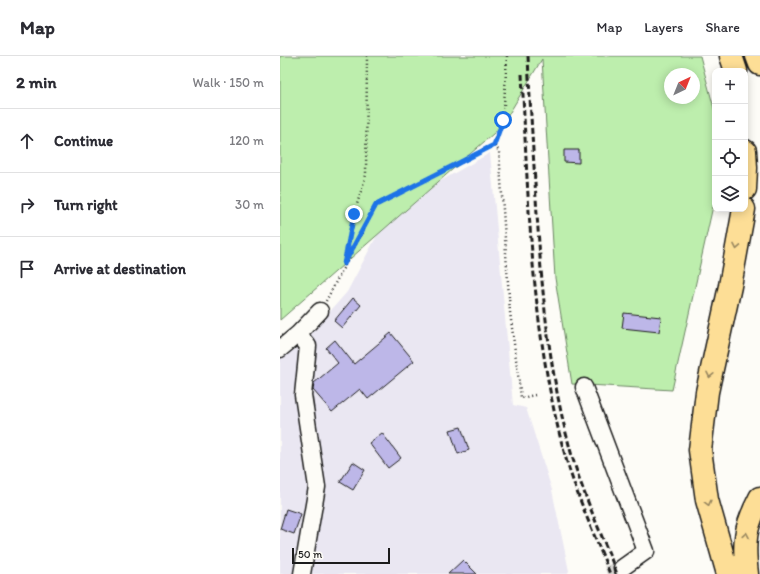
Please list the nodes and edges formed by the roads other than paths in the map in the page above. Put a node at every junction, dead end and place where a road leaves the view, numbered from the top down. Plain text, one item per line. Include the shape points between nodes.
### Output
1 (731, 56) edge
2 (757, 56) edge
3 (760, 64) edge
4 (735, 68) edge
5 (743, 212) edge
6 (320, 311) road end
7 (298, 334) junction
8 (280, 349) edge
9 (584, 387) dead end
10 (760, 498) edge
11 (622, 568) tunnel mouth
12 (302, 574) edge
13 (728, 574) edge
14 (747, 574) edge

1 - 4 highway
2 - 3 highway
5 -> 13 highway via 706,392 700,450 707,500
6 - 7 street
7 - 8 street
7 - 12 street via 308,346 303,395 317,487
9 - 11 street via 646,551
14 -> 10 highway via 744,548 749,521

